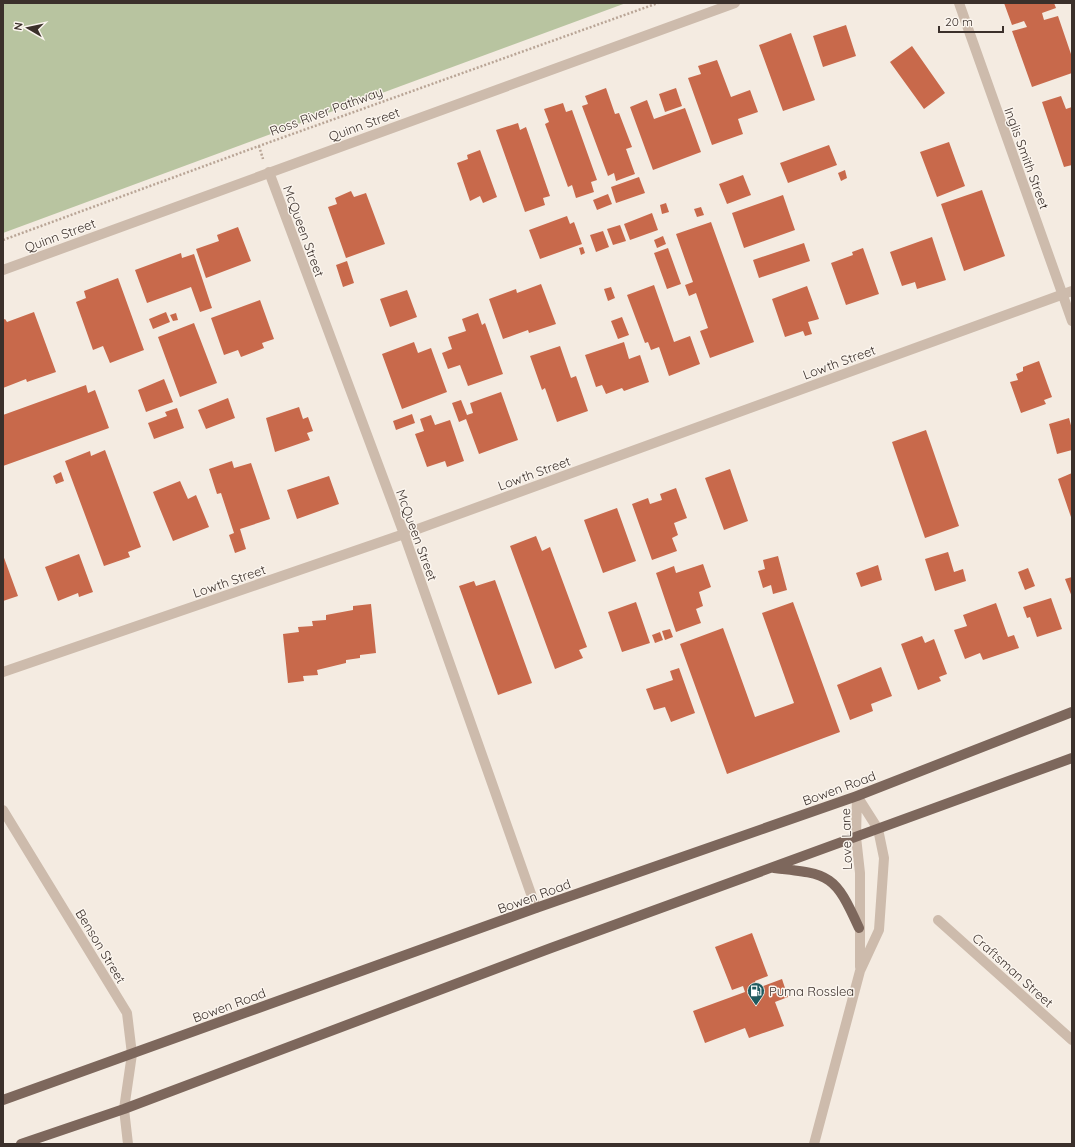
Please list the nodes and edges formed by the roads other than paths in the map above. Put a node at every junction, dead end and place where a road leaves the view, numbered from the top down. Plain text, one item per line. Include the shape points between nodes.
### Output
1 (735, 3) edge
2 (959, 3) edge
3 (268, 172) junction
4 (3, 270) edge
5 (1072, 291) edge
6 (1062, 295) junction
7 (1072, 321) edge
8 (404, 534) junction
9 (3, 672) edge
10 (1072, 712) edge
11 (1072, 758) edge
12 (857, 796) junction
13 (3, 810) edge
14 (878, 829) junction
15 (856, 837) junction
16 (771, 868) junction
17 (536, 908) junction
18 (938, 920) dead end
19 (859, 928) junction
20 (860, 971) junction
21 (1072, 1040) edge
22 (132, 1054) junction
23 (3, 1100) edge
24 (124, 1109) junction
25 (21, 1144) edge
26 (128, 1144) edge
27 (814, 1144) edge

1 - 3 street, Quinn Street
2 - 6 street, Inglis Smith Street
3 - 4 street, Quinn Street
3 - 8 street, McQueen Street
5 - 6 street, Lowth Street
6 - 7 street, Inglis Smith Street
6 - 8 street, Lowth Street
8 - 9 street, Lowth Street
8 - 17 street, McQueen Street
10 - 12 main road, Bowen Road
11 - 14 main road
12 - 14 street, Love Lane
12 - 15 street, Love Lane
12 - 17 main road, Bowen Road
13 - 22 street, Benson Street via 127,1013
14 - 15 main road
14 - 20 street, Love Lane via 884,858 879,930
15 - 16 main road
15 - 19 street, Love Lane via 860,873
16 - 19 main road via 805,871 828,879 846,899
16 - 24 main road
17 - 22 main road, Bowen Road
18 - 21 street, Craftsman Street
19 - 20 street, Love Lane
20 - 27 street, Love Lane
22 - 23 main road, Bowen Road
22 - 24 street, Benson Street
24 - 25 main road
24 - 26 street, Benson Street

